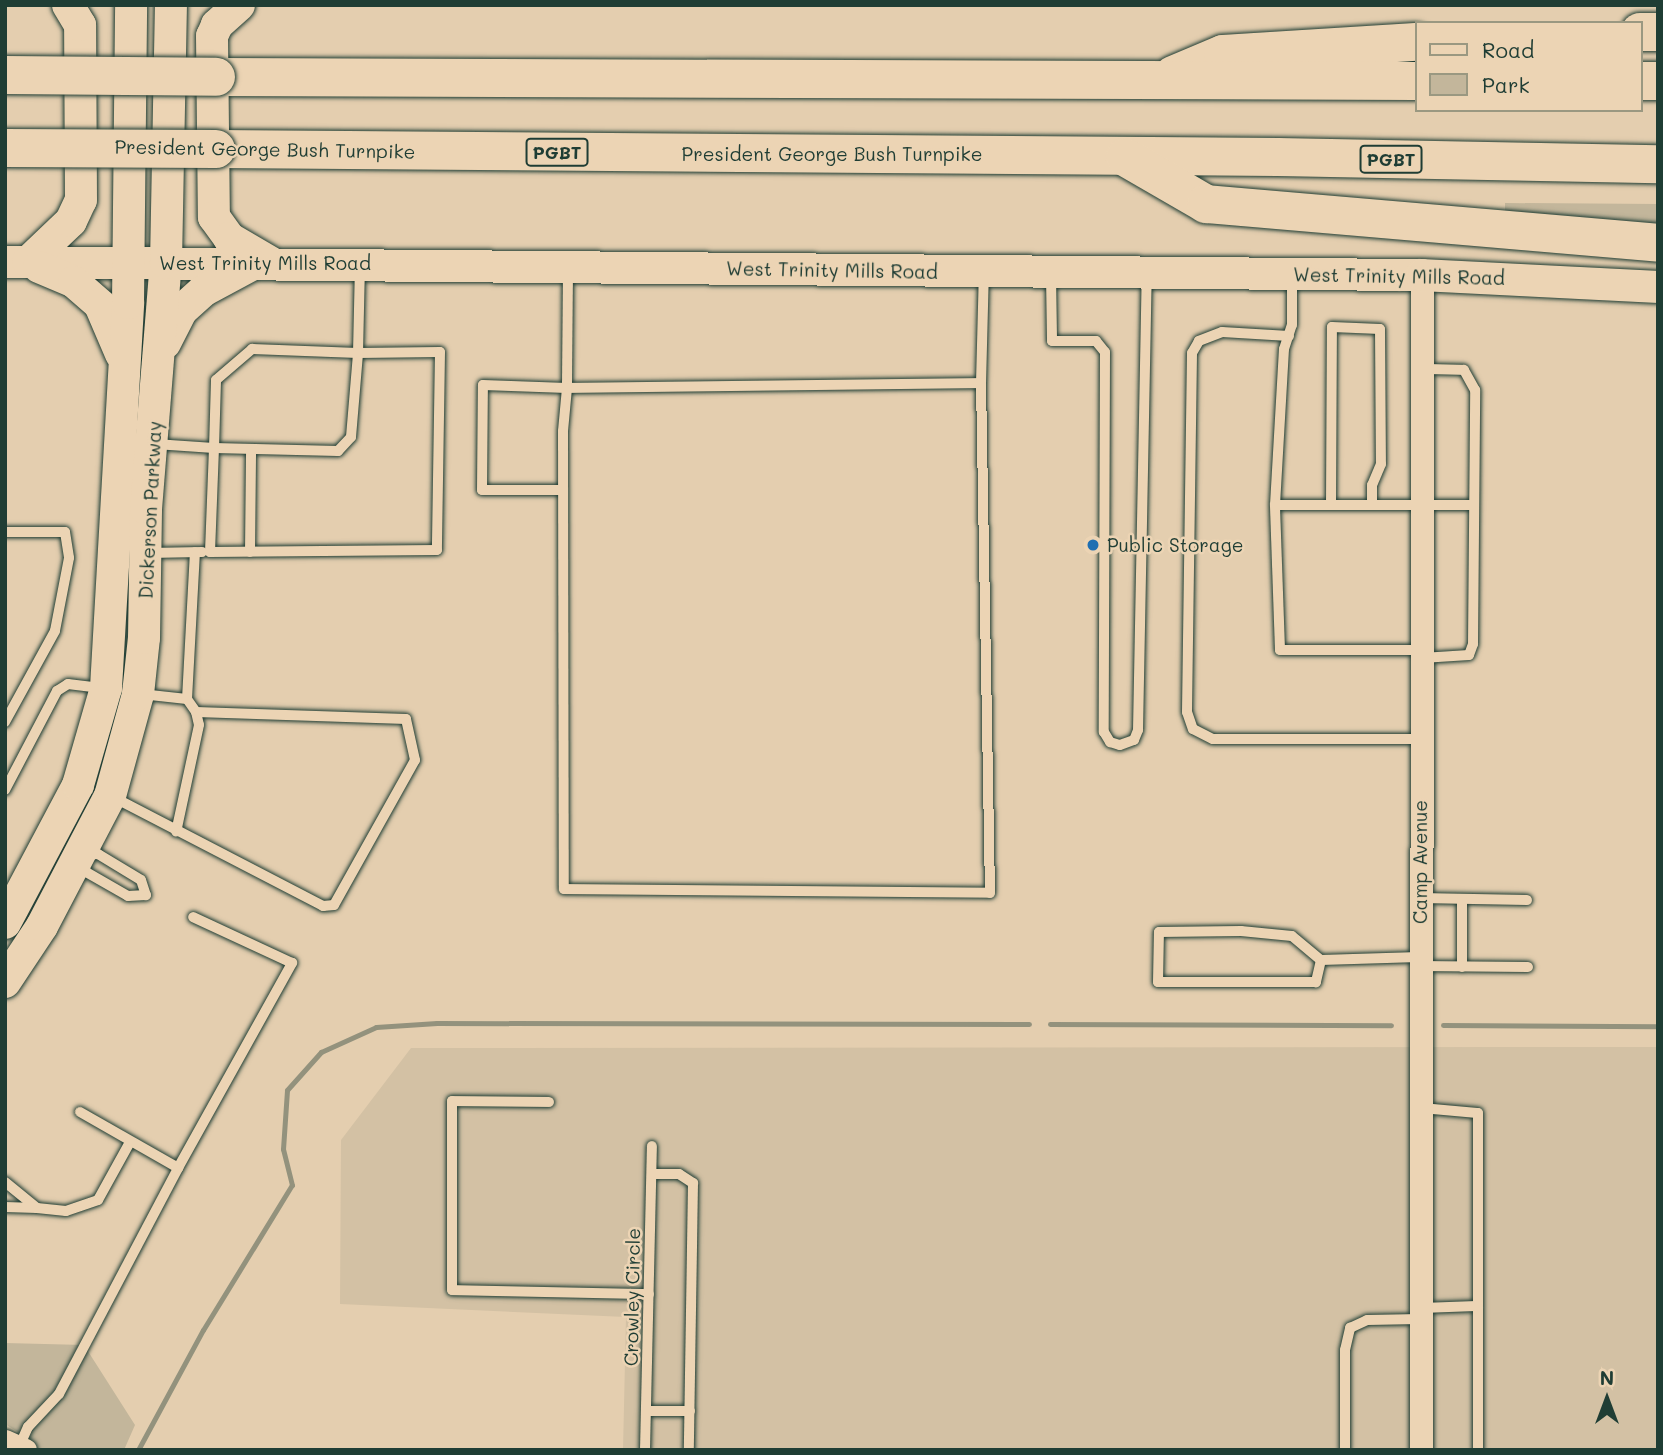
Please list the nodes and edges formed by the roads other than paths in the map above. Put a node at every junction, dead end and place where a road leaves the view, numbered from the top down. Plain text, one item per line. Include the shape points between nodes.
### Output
1 (68, 5) edge
2 (131, 5) edge
3 (171, 5) edge
4 (239, 5) edge
5 (1414, 42) edge
6 (5, 75) edge
7 (1414, 81) edge
8 (1159, 82) junction
9 (5, 148) edge
10 (1124, 156) junction
11 (1658, 164) edge
12 (1658, 243) edge
13 (17, 262) edge
14 (129, 262) junction
15 (166, 263) junction
16 (262, 263) junction
17 (360, 264) junction
18 (568, 268) junction
19 (984, 272) junction
20 (1051, 272) junction
21 (1147, 273) junction
22 (1292, 274) junction
23 (1422, 275) junction
24 (1658, 287) edge
25 (1289, 336) junction
26 (162, 350) junction
27 (358, 354) junction
28 (123, 359) junction
29 (1422, 369) junction
30 (981, 383) junction
31 (567, 388) junction
32 (152, 444) junction
33 (214, 448) junction
34 (251, 449) junction
35 (563, 490) junction
36 (1275, 505) junction
37 (1331, 505) junction
38 (1372, 505) junction
39 (1421, 505) junction
40 (1472, 505) junction
41 (5, 532) edge
42 (195, 552) junction
43 (210, 552) junction
44 (250, 552) junction
45 (145, 553) junction
46 (1421, 654) junction
47 (106, 688) junction
48 (138, 694) junction
49 (187, 699) junction
50 (196, 712) junction
51 (5, 722) edge
52 (1420, 739) junction
53 (78, 785) junction
54 (5, 790) edge
55 (110, 796) junction
56 (176, 832) junction
57 (47, 846) junction
58 (81, 855) junction
59 (1420, 898) junction
60 (1462, 899) junction
61 (1527, 900) dead end
62 (193, 917) dead end
63 (5, 923) edge
64 (1321, 960) junction
65 (1419, 962) junction
66 (1462, 967) junction
67 (1528, 967) dead end
68 (5, 982) edge
69 (549, 1102) dead end
70 (1419, 1108) junction
71 (80, 1112) dead end
72 (130, 1142) junction
73 (652, 1146) dead end
74 (178, 1168) junction
75 (652, 1174) junction
76 (5, 1182) edge
77 (5, 1207) edge
78 (37, 1208) junction
79 (649, 1294) junction
80 (1478, 1306) junction
81 (1420, 1314) junction
82 (646, 1411) junction
83 (690, 1411) junction
84 (17, 1446) edge
85 (645, 1450) edge
86 (689, 1450) edge
87 (1345, 1450) edge
88 (1421, 1450) edge
89 (1478, 1450) edge

1 - 13 main road via 80,25 81,200 71,221
2 - 14 main road, Dickerson Parkway
3 - 15 main road, Dickerson Parkway
4 - 16 main road via 212,36 214,217 229,237
5 - 8 highway via 1223,54
6 - 8 highway, bridge
7 - 8 highway
9 - 10 highway, President George Bush Turnpike / PGBT, bridge
10 - 11 highway, President George Bush Turnpike / PGBT
10 - 12 highway via 1206,204
13 - 14 main road, West Trinity Mills Road
13 - 28 main road via 74,282 100,305
14 - 15 main road, West Trinity Mills Road
14 - 28 main road, Dickerson Parkway
15 - 16 main road, West Trinity Mills Road
15 - 26 main road, Dickerson Parkway
16 - 17 main road, West Trinity Mills Road
16 - 26 main road via 203,291 182,310
17 - 18 main road, West Trinity Mills Road
17 - 27 lane
18 - 19 main road, West Trinity Mills Road
18 - 31 lane
19 - 20 main road, West Trinity Mills Road
19 - 30 lane
20 - 21 main road, West Trinity Mills Road
20 - 21 lane via 1052,341 1097,341 1105,352 1104,732 1110,742 1120,745 1134,740 1139,730
21 - 22 main road, West Trinity Mills Road
22 - 23 main road, West Trinity Mills Road
22 - 25 lane
23 - 24 main road, West Trinity Mills Road
23 - 29 street, Camp Avenue
25 - 36 lane via 1284,349
25 - 52 lane via 1223,332 1199,341 1192,353 1187,712 1193,729 1213,739
26 - 32 main road, Dickerson Parkway
27 - 33 lane via 252,349 216,380
27 - 34 lane via 351,437 338,451
27 - 44 lane via 440,352 437,550
28 - 47 main road, Dickerson Parkway
29 - 39 street, Camp Avenue
29 - 40 lane via 1464,370 1470,375 1475,390
30 - 31 lane
30 - 35 lane via 990,893 564,889
31 - 35 lane
31 - 35 lane via 483,386 482,490
32 - 33 lane
32 - 45 main road, Dickerson Parkway
33 - 34 lane
33 - 43 lane
34 - 44 lane
36 - 37 lane
36 - 46 lane via 1280,650
37 - 38 lane
37 - 38 lane via 1332,327 1380,328 1381,464 1372,485
38 - 39 lane
39 - 40 lane
39 - 46 street, Camp Avenue
40 - 46 lane via 1473,644 1469,655
41 - 51 lane via 65,532 69,558 55,631
42 - 43 lane
42 - 45 lane
42 - 49 lane
43 - 44 lane
45 - 48 main road, Dickerson Parkway
46 - 52 street, Camp Avenue
47 - 48 main road
47 - 53 main road, Dickerson Parkway
47 - 54 lane via 68,684 57,691
48 - 49 lane
48 - 55 main road, Dickerson Parkway via 125,755
49 - 50 lane
50 - 56 lane via 199,725
50 - 56 lane via 406,719 415,760 334,905 323,906
52 - 59 street, Camp Avenue
53 - 55 main road
53 - 57 main road, Dickerson Parkway
55 - 56 lane
55 - 58 main road, Dickerson Parkway
57 - 58 main road
57 - 63 main road, Dickerson Parkway
58 - 58 lane via 86,872 128,896 146,895 141,880 98,854
58 - 68 main road, Dickerson Parkway
59 - 60 lane
59 - 65 street, Camp Avenue
60 - 61 lane
60 - 66 lane
62 - 74 lane via 292,963
64 - 64 lane via 1292,936 1160,932 1158,982 1316,982
64 - 65 lane
65 - 66 lane
65 - 70 street, Camp Avenue
66 - 67 lane
69 - 79 lane via 452,1101 452,1290
70 - 80 lane via 1478,1113
70 - 81 street, Camp Avenue
71 - 72 lane
72 - 74 lane
72 - 78 lane via 99,1200 66,1211
73 - 75 lane, Crowley Circle
74 - 84 lane via 59,1394
75 - 79 lane, Crowley Circle
75 - 83 lane via 679,1174 693,1183
76 - 78 lane
77 - 78 lane
79 - 82 lane, Crowley Circle
80 - 81 lane
80 - 89 lane
81 - 87 lane via 1367,1320 1350,1328 1345,1350
81 - 88 street, Camp Avenue
82 - 83 lane
82 - 85 lane, Crowley Circle
83 - 86 lane

